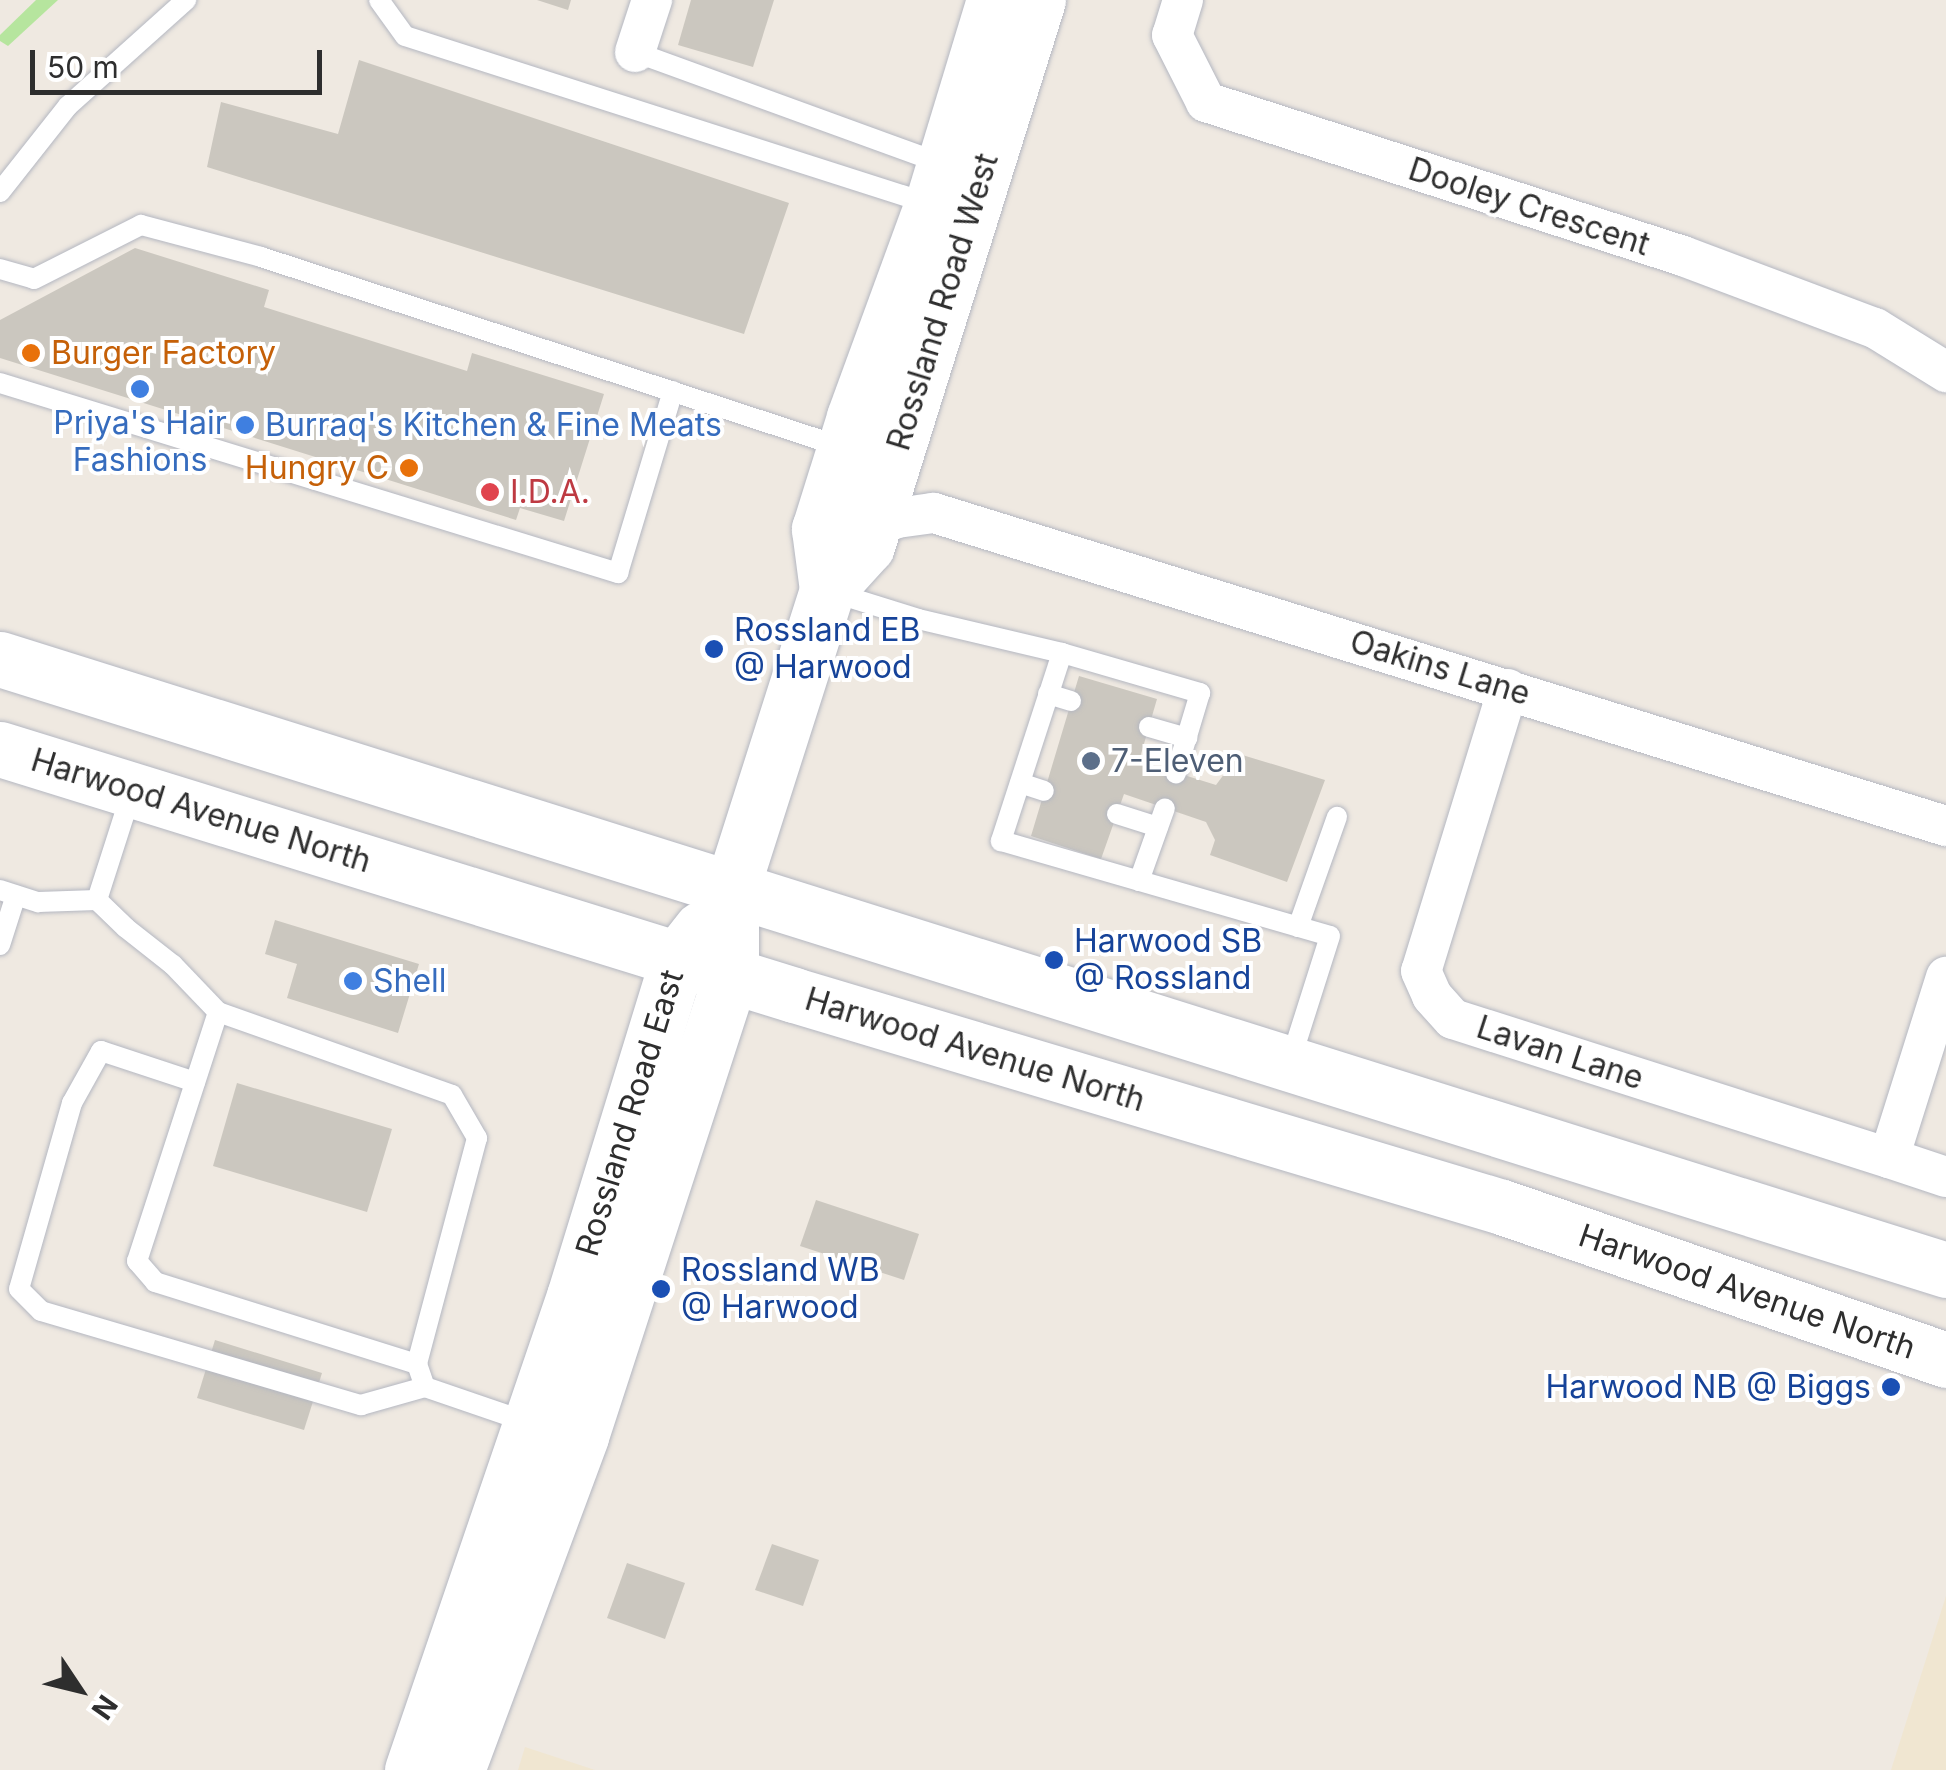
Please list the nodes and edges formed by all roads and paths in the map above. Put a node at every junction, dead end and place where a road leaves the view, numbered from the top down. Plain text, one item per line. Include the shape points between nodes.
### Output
1 (186, 0) edge
2 (380, 0) edge
3 (652, 0) edge
4 (994, 0) edge
5 (1038, 0) edge
6 (1183, 0) edge
7 (635, 52) joint
8 (938, 184) junction
9 (0, 192) edge
10 (0, 270) edge
11 (1946, 372) edge
12 (0, 383) edge
13 (673, 390) junction
14 (870, 452) junction
15 (934, 512) junction
16 (872, 528) junction
17 (826, 590) junction
18 (1062, 653) junction
19 (0, 659) edge
20 (1508, 688) junction
21 (1048, 694) junction
22 (1071, 701) dead end
23 (1149, 727) dead end
24 (1187, 738) junction
25 (0, 748) edge
26 (1176, 773) dead end
27 (1020, 783) junction
28 (132, 790) junction
29 (1044, 790) dead end
30 (1117, 814) dead end
31 (1337, 817) dead end
32 (1946, 826) edge
33 (1140, 881) junction
34 (731, 891) junction
35 (8, 892) edge
36 (97, 900) junction
37 (1298, 927) junction
38 (0, 945) edge
39 (678, 958) junction
40 (731, 975) junction
41 (1946, 976) edge
42 (218, 1012) junction
43 (1289, 1064) junction
44 (196, 1082) junction
45 (1889, 1158) junction
46 (1946, 1177) edge
47 (1946, 1270) edge
48 (1946, 1360) edge
49 (417, 1364) junction
50 (424, 1387) junction
51 (529, 1422) junction
52 (412, 1770) edge
53 (457, 1770) edge

1 - 9 lane via 68,106
2 - 8 lane via 406,36
3 - 7 street
4 - 8 main road, Rossland Road West
5 - 14 main road, Rossland Road West
6 - 11 street, Dooley Crescent via 1172,35 1206,102 1684,256 1875,328
7 - 8 lane
8 - 14 main road, Rossland Road West
10 - 13 lane via 34,279 141,225
12 - 13 lane via 618,573
13 - 14 lane
14 - 15 street
14 - 16 main road, Rossland Road West
14 - 17 main road, Rossland Road West via 819,529
15 - 16 street, Oakins Lane
15 - 20 street, Oakins Lane
16 - 17 main road, Rossland Road West via 868,546
17 - 18 lane
17 - 34 main road, Rossland Road West
18 - 21 lane
18 - 24 lane via 1200,693
19 - 34 main road
20 - 32 street, Oakins Lane
20 - 45 street, Lavan Lane via 1422,972 1432,996 1453,1019
21 - 22 lane
21 - 27 lane
23 - 24 lane
24 - 26 lane
25 - 28 main road, Harwood Avenue North
27 - 29 lane
27 - 33 lane via 1001,842
28 - 36 lane
28 - 39 main road, Harwood Avenue North
30 - 33 lane via 1162,818
31 - 37 lane
33 - 37 lane
34 - 39 main road, Rossland Road East
34 - 40 main road, Rossland Road East
34 - 43 main road
35 - 36 lane via 38,902
35 - 38 lane
36 - 42 lane
37 - 43 lane via 1330,936
39 - 40 main road, Harwood Avenue North
39 - 51 main road, Rossland Road East
40 - 48 main road, Harwood Avenue North via 1502,1208
40 - 53 main road, Rossland Road East via 580,1436
41 - 45 street
42 - 44 lane
42 - 49 lane via 452,1095 477,1138
43 - 47 main road
44 - 49 lane via 136,1261 155,1282
44 - 50 lane via 101,1052 72,1103 19,1288 41,1312 361,1405
45 - 46 street, Lavan Lane
49 - 50 lane
50 - 51 lane
51 - 52 main road, Rossland Road East

